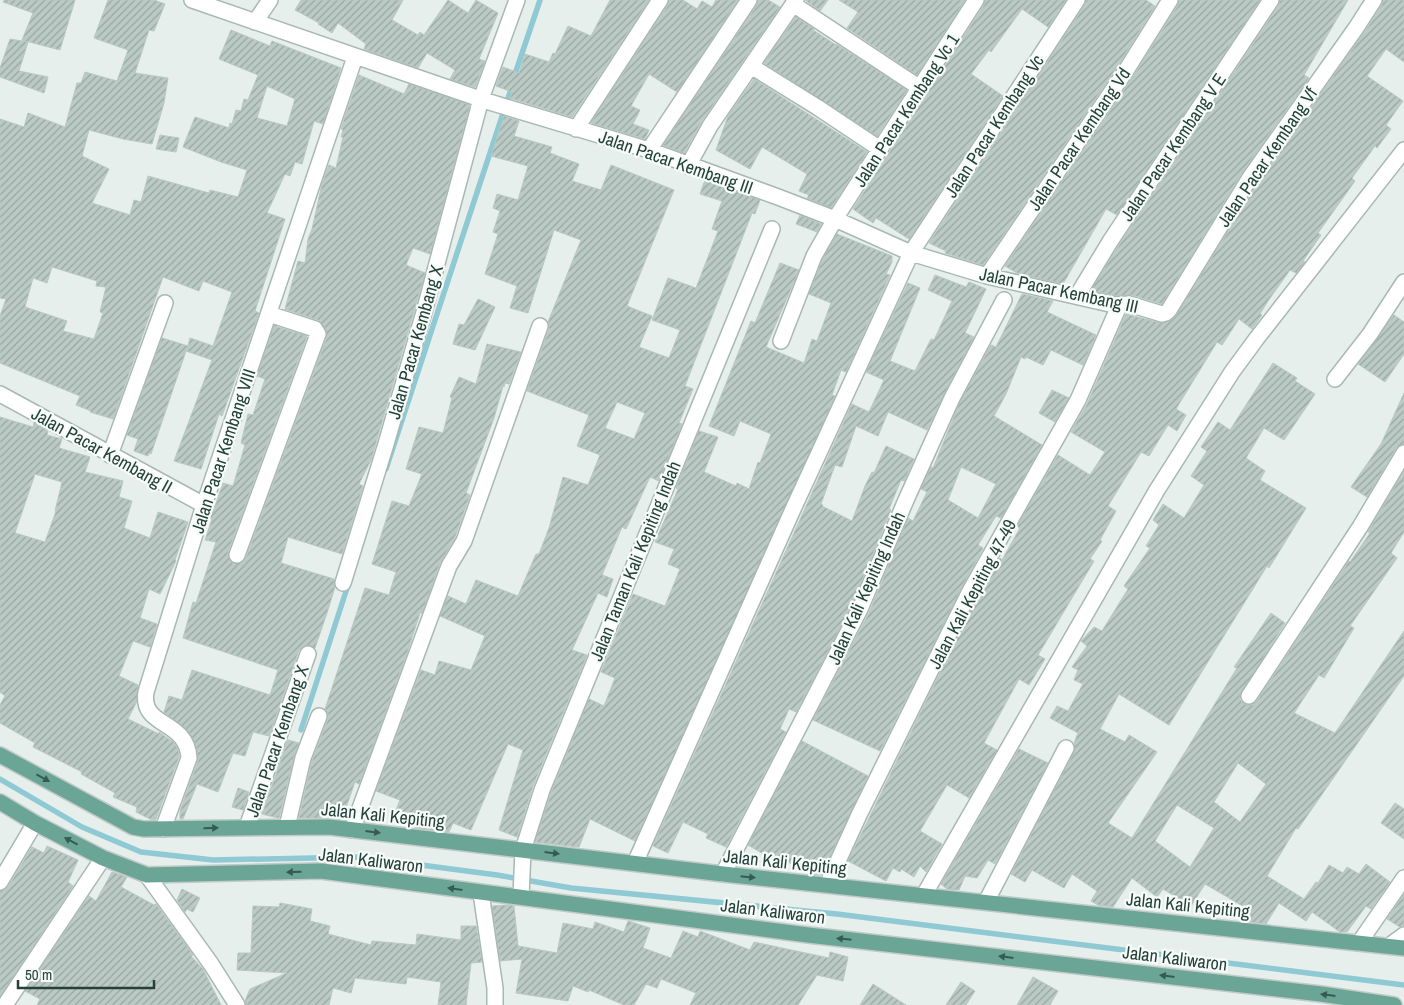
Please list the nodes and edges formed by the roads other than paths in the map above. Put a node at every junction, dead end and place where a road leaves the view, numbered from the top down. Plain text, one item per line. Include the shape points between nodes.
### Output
1 (192, 0) edge
2 (270, 0) edge
3 (517, 0) edge
4 (660, 0) edge
5 (748, 0) edge
6 (975, 0) edge
7 (1077, 0) edge
8 (1170, 0) edge
9 (1271, 0) edge
10 (1374, 0) edge
11 (795, 2) edge
12 (255, 22) junction
13 (355, 57) junction
14 (751, 66) junction
15 (920, 88) junction
16 (484, 100) junction
17 (576, 129) junction
18 (880, 149) junction
19 (649, 150) junction
20 (1404, 150) edge
21 (688, 166) junction
22 (835, 219) junction
23 (772, 229) dead end
24 (911, 253) junction
25 (986, 276) junction
26 (1404, 282) edge
27 (1076, 296) junction
28 (1004, 300) dead end
29 (165, 303) dead end
30 (1120, 306) junction
31 (269, 314) junction
32 (1162, 314) joint
33 (540, 326) dead end
34 (781, 341) dead end
35 (1335, 379) dead end
36 (0, 394) edge
37 (1404, 453) edge
38 (110, 455) junction
39 (204, 505) junction
40 (237, 555) dead end
41 (343, 583) dead end
42 (308, 654) dead end
43 (1249, 696) dead end
44 (319, 716) dead end
45 (1066, 748) dead end
46 (0, 755) edge
47 (0, 802) edge
48 (35, 823) junction
49 (287, 826) junction
50 (247, 827) junction
51 (162, 829) junction
52 (352, 830) junction
53 (523, 852) junction
54 (102, 858) junction
55 (635, 863) junction
56 (723, 874) junction
57 (147, 875) junction
58 (1404, 878) edge
59 (0, 882) edge
60 (827, 884) junction
61 (481, 893) junction
62 (521, 893) junction
63 (924, 895) junction
64 (986, 902) junction
65 (1404, 935) edge
66 (1360, 943) junction
67 (1397, 947) edge
68 (1354, 1002) edge
69 (6, 1005) edge
70 (237, 1005) edge
71 (495, 1005) edge
72 (1394, 1005) edge

1 - 12 street, Jalan Pacar Kembang III
2 - 12 street
3 - 16 street, Jalan Pacar Kembang X
4 - 17 street
5 - 19 street
6 - 15 street, Jalan Pacar Kembang Vc 1
7 - 24 street, Jalan Pacar Kembang Vc
8 - 25 street, Jalan Pacar Kembang Vd
9 - 27 street, Jalan Pacar Kembang V E
10 - 32 street, Jalan Pacar Kembang Vf via 1251,176 1169,310
11 - 14 street
11 - 15 street
12 - 13 street, Jalan Pacar Kembang III
13 - 16 street, Jalan Pacar Kembang III
13 - 31 street, Jalan Pacar Kembang VIII
14 - 18 street
14 - 21 street via 710,126
15 - 18 street, Jalan Pacar Kembang Vc 1
16 - 17 street, Jalan Pacar Kembang III
16 - 41 street, Jalan Pacar Kembang X
17 - 19 street, Jalan Pacar Kembang III
18 - 22 street, Jalan Pacar Kembang Vc 1
19 - 21 street, Jalan Pacar Kembang III
20 - 63 street via 1232,372 1157,490
21 - 22 street, Jalan Pacar Kembang III
22 - 24 street, Jalan Pacar Kembang III
22 - 34 street, Jalan Pacar Kembang Vc 1 via 814,256
23 - 53 street, Jalan Taman Kali Kepiting Indah via 542,790
24 - 25 street, Jalan Pacar Kembang III
24 - 55 street, Jalan Pacar Kembang Vc
25 - 27 street, Jalan Pacar Kembang III
26 - 35 street
27 - 30 street, Jalan Pacar Kembang III
28 - 56 street, Jalan Kali Kepiting Indah via 952,398 860,609
29 - 38 street
30 - 32 street, Jalan Pacar Kembang III via 1129,304
30 - 60 street, Jalan Kali Kepiting 47-49 via 1078,400 969,593
31 - 39 street, Jalan Pacar Kembang VIII
31 - 40 street via 315,329 318,334
33 - 52 street via 464,541 449,566
36 - 38 street, Jalan Pacar Kembang II
37 - 43 street via 1360,527
38 - 39 street, Jalan Pacar Kembang II
39 - 51 street, Jalan Pacar Kembang VIII via 145,700 149,713 183,737 189,750 189,758
42 - 50 street, Jalan Pacar Kembang X
44 - 49 street via 303,758
45 - 64 street
46 -> 51 main road, Jalan Kali Kepiting via 132,826
47 - 48 main road
54 -> 48 main road
48 - 59 street
49 - 50 main road, Jalan Kali Kepiting
49 - 52 main road, Jalan Kali Kepiting
51 -> 50 main road, Jalan Kali Kepiting
52 -> 53 main road, Jalan Kali Kepiting
53 -> 55 main road, Jalan Kali Kepiting
53 - 62 street, Jalan Taman Kali Kepiting Indah
54 - 57 main road
54 - 69 street
55 - 56 main road, Jalan Kali Kepiting
56 -> 60 main road, Jalan Kali Kepiting
61 -> 57 main road, Jalan Kaliwaron via 321,871
57 - 70 street via 212,964
58 - 66 street
60 - 63 main road, Jalan Kali Kepiting
61 - 62 main road, Jalan Kaliwaron
61 - 71 street
68 -> 62 main road, Jalan Kaliwaron via 808,935
63 - 64 main road, Jalan Kali Kepiting
64 - 66 main road, Jalan Kali Kepiting
65 - 67 street
66 - 67 main road, Jalan Kali Kepiting
68 - 72 main road, Jalan Kaliwaron

